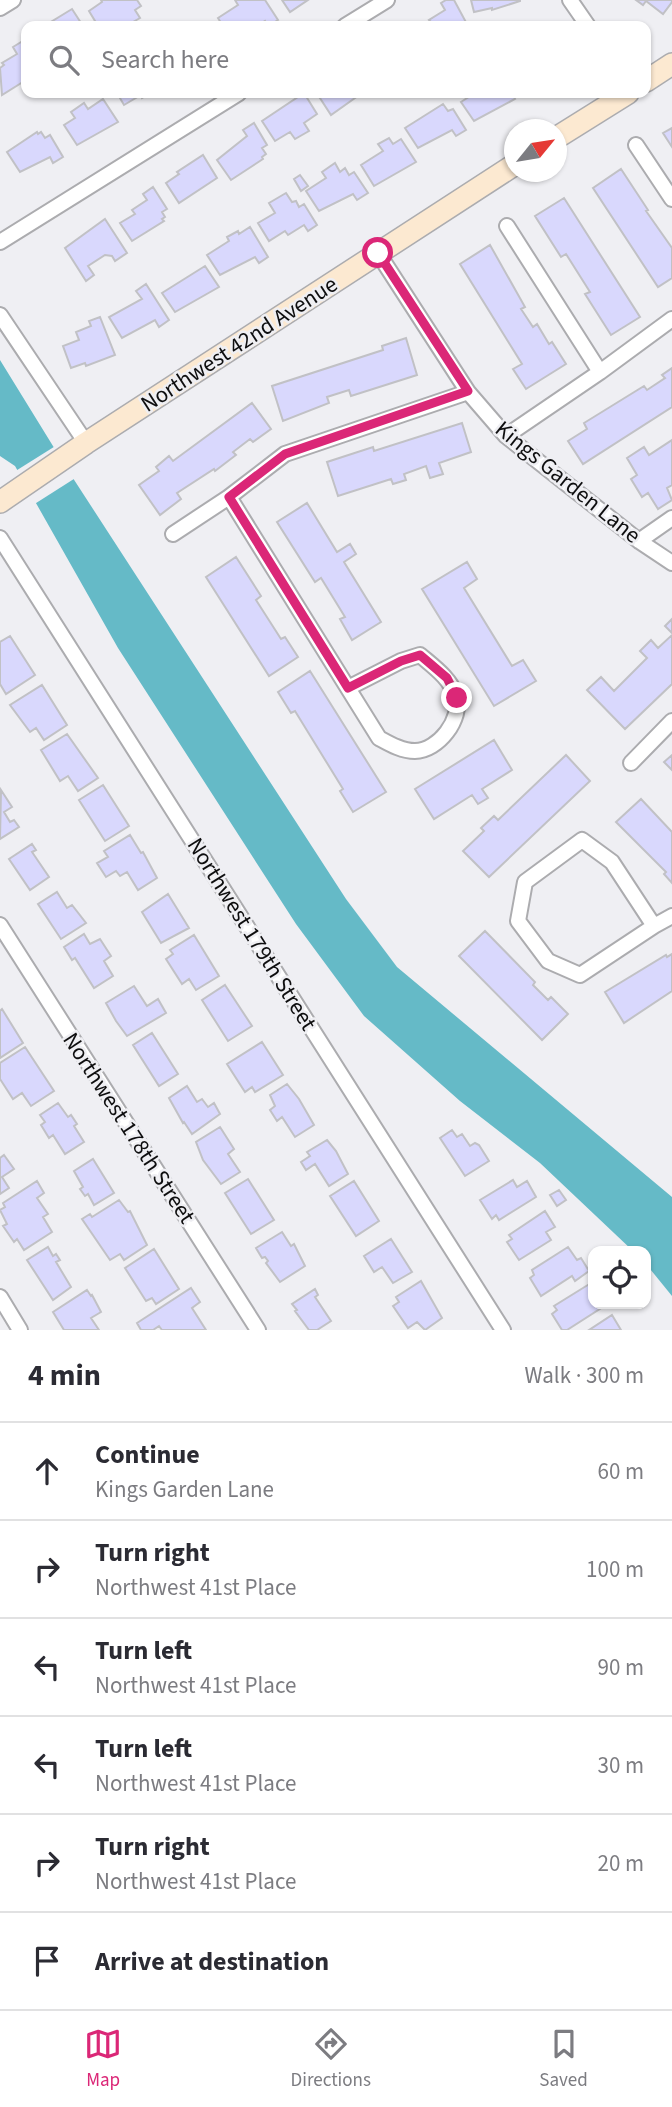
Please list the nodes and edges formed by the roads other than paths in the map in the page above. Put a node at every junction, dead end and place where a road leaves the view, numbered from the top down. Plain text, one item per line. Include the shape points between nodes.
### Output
1 (13, 0) edge
2 (387, 0) edge
3 (570, 0) edge
4 (0, 8) edge
5 (353, 21) edge
6 (585, 21) edge
7 (672, 64) edge
8 (651, 78) edge
9 (231, 98) edge
10 (620, 98) edge
11 (567, 131) edge
12 (636, 145) dead end
13 (504, 171) edge
14 (672, 199) edge
15 (507, 226) dead end
16 (0, 242) edge
17 (378, 253) junction
18 (0, 315) edge
19 (672, 319) edge
20 (600, 372) junction
21 (468, 391) junction
22 (506, 436) junction
23 (86, 443) junction
24 (229, 497) junction
25 (7, 498) edge
26 (672, 518) edge
27 (173, 534) dead end
28 (0, 538) edge
29 (639, 541) junction
30 (672, 563) edge
31 (348, 688) junction
32 (672, 721) edge
33 (631, 763) dead end
34 (672, 916) edge
35 (0, 925) edge
36 (654, 926) junction
37 (0, 1297) edge
38 (20, 1330) edge
39 (258, 1330) edge
40 (503, 1330) edge

1 - 4 street
2 - 5 street
3 - 6 street
7 - 8 street
9 - 16 street
10 - 11 street
12 - 14 street
13 - 17 street, Northwest 42nd Avenue
15 - 20 street
17 - 21 street, Kings Garden Lane
17 - 23 street, Northwest 42nd Avenue
18 - 23 street
19 - 20 street
20 - 22 street
21 - 22 street, Kings Garden Lane
21 - 24 street via 285,454
22 - 29 street, Kings Garden Lane
23 - 25 street, Northwest 42nd Avenue
24 - 27 street
24 - 31 street
26 - 29 street
28 - 40 street, Northwest 179th Street
29 - 30 street, Kings Garden Lane
31 - 31 street via 379,738 396,747 417,751 441,739 455,722 457,698 447,678 420,655
32 - 33 street
34 - 36 street
35 - 39 street, Northwest 178th Street
36 - 36 street via 580,975 548,961 518,921 525,882 582,840 612,862
37 - 38 street

